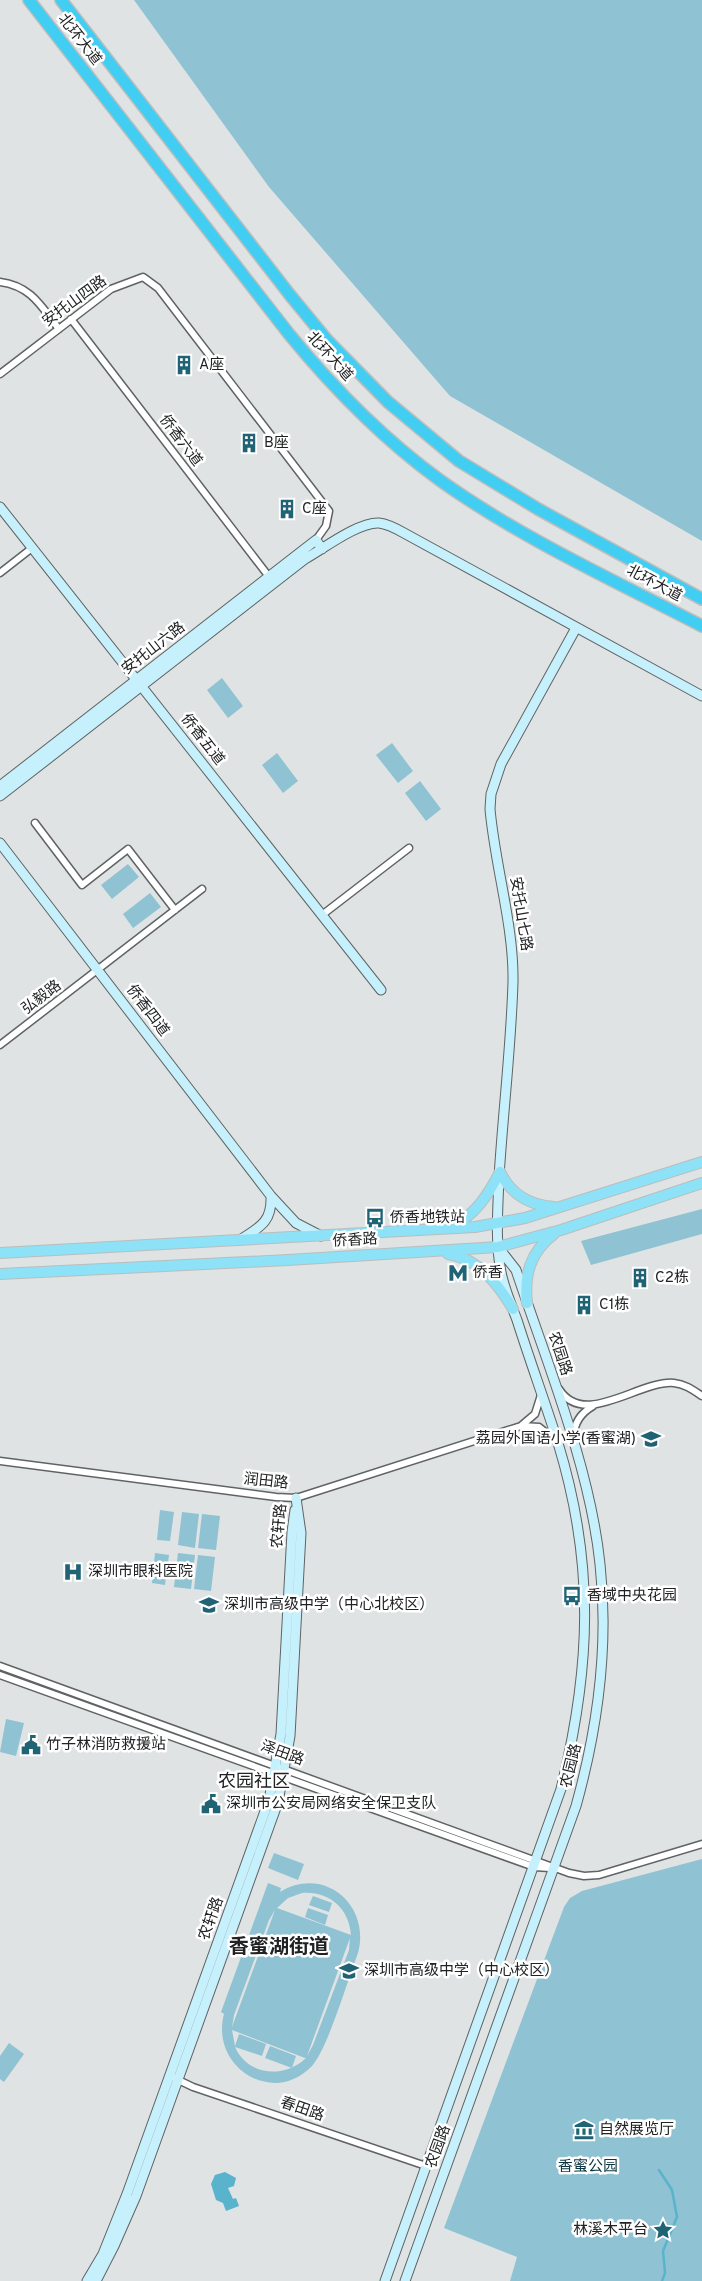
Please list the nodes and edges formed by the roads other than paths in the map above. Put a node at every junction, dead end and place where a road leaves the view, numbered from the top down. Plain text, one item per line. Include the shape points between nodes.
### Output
1 (29, 0) edge
2 (61, 0) edge
3 (0, 282) edge
4 (71, 319) junction
5 (59, 328) junction
6 (0, 374) edge
7 (0, 507) edge
8 (316, 540) junction
9 (32, 548) junction
10 (322, 549) junction
11 (0, 573) edge
12 (270, 578) junction
13 (702, 599) edge
14 (702, 626) edge
15 (576, 628) junction
16 (140, 683) junction
17 (702, 696) edge
18 (0, 786) edge
19 (0, 796) edge
20 (35, 824) dead end
21 (0, 843) edge
22 (409, 848) dead end
23 (202, 889) dead end
24 (175, 910) junction
25 (322, 915) junction
26 (98, 970) junction
27 (381, 990) dead end
28 (0, 1045) edge
29 (702, 1162) edge
30 (500, 1172) junction
31 (702, 1183) edge
32 (271, 1196) junction
33 (560, 1208) junction
34 (497, 1224) junction
35 (443, 1230) junction
36 (561, 1230) junction
37 (322, 1236) junction
38 (240, 1240) junction
39 (498, 1247) junction
40 (2, 1252) edge
41 (437, 1252) junction
42 (3, 1275) edge
43 (527, 1303) junction
44 (513, 1309) junction
45 (553, 1380) junction
46 (541, 1394) junction
47 (702, 1396) edge
48 (594, 1405) junction
49 (521, 1426) junction
50 (558, 1442) junction
51 (574, 1442) junction
52 (0, 1461) edge
53 (296, 1498) junction
54 (0, 1666) edge
55 (0, 1675) edge
56 (279, 1771) junction
57 (702, 1844) edge
58 (535, 1863) junction
59 (554, 1869) junction
60 (174, 2078) junction
61 (426, 2166) junction
62 (88, 2281) edge
63 (96, 2281) edge
64 (385, 2281) edge
65 (405, 2281) edge

1 - 14 highway, 北环大道 via 289,334 364,417 398,448 481,507
2 - 13 highway, 北环大道 via 290,295 327,340 388,402 452,455 494,484
3 - 5 street via 26,290
4 - 5 street, 安托山四路
4 - 8 street, 安托山四路 via 124,283 143,277 158,288 329,511 326,526
4 - 12 street, 侨香六道
5 - 6 street, 安托山四路
7 - 9 street, 侨香五道
8 - 10 street
8 - 12 street, 安托山六路
9 - 11 street
9 - 16 street, 侨香五道
10 - 15 street, 安托山六路 via 371,524 392,526
10 - 16 street, 安托山六路
12 - 16 street, 安托山六路
15 - 17 street
15 - 30 street, 安托山七路 via 500,764 491,794 492,826 513,962 511,1043 502,1113
16 - 18 street, 安托山六路
16 - 19 street, 安托山六路
16 - 25 street, 侨香五道
20 - 24 street via 82,885 128,849
21 - 26 street, 侨香四道
22 - 25 street
23 - 24 street, 弘毅路
24 - 26 street, 弘毅路
25 - 27 street, 侨香五道
26 - 28 street, 弘毅路
26 - 32 street, 侨香四道
29 - 33 main road, 侨香路
30 - 33 main road via 509,1188 525,1200
30 - 34 street, 安托山七路
30 - 35 main road via 478,1207 462,1221
31 - 36 main road, 侨香路
32 - 37 street, 侨香四道 via 296,1223
32 - 38 street via 272,1208 268,1218
33 - 34 main road, 侨香路
34 - 35 main road, 侨香路
34 - 39 street, 农园路
35 - 37 main road, 侨香路
36 - 39 main road, 侨香路
36 - 43 main road via 548,1239 531,1260 525,1286
37 - 38 main road, 侨香路
38 - 40 main road, 侨香路
39 - 41 main road, 侨香路
39 - 43 street, 农园路 via 516,1270
39 - 44 street, 农园路 via 501,1273
41 - 42 main road, 侨香路
41 - 44 main road via 456,1255 481,1269 502,1291
43 - 45 street, 农园路
44 - 46 street, 农园路
45 - 48 street via 568,1400
45 - 51 street, 农园路
46 - 49 street via 534,1414
46 - 50 street, 农园路
47 - 48 street via 683,1384 667,1383
48 - 51 street via 576,1423
49 - 50 street via 539,1427
49 - 53 street, 润田路
50 - 58 street, 农园路 via 569,1484 583,1572 584,1667 561,1789
51 - 59 street, 农园路 via 600,1562 604,1638 592,1744 576,1806
52 - 53 street, 润田路
53 - 56 street, 农轩路 via 301,1533 290,1736
54 - 56 street, 泽田路
55 - 56 street, 泽田路
56 - 58 street, 泽田路
56 - 60 street, 农轩路 via 278,1802
57 - 59 street, 泽田路 via 599,1875 584,1876
58 - 59 street, 泽田路
58 - 61 street, 农园路
59 - 65 street, 农园路
60 - 61 street, 春田路
60 - 62 street, 农轩路 via 113,2230
60 - 63 street, 农轩路 via 126,2221
61 - 64 street, 农园路

